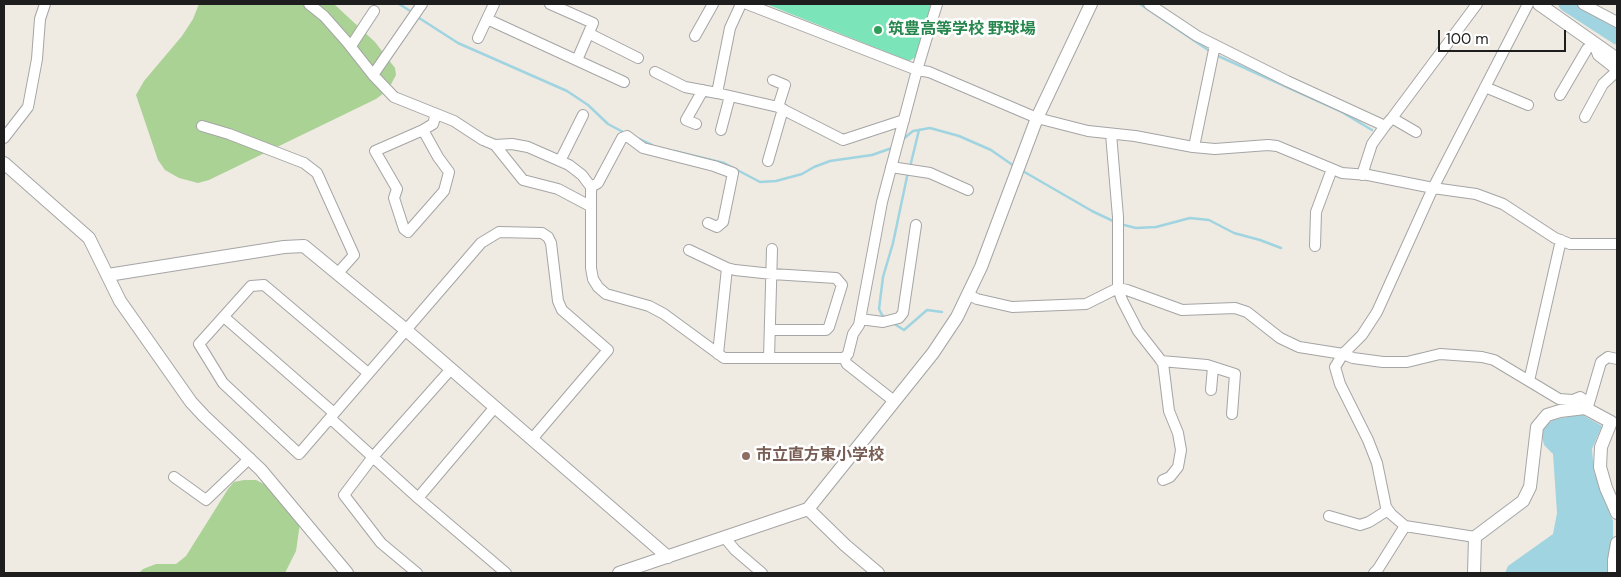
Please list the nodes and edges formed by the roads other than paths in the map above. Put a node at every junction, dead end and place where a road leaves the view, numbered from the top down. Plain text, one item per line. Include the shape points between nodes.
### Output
1 (46, 4) edge
2 (309, 4) edge
3 (422, 4) edge
4 (494, 4) edge
5 (550, 4) edge
6 (713, 4) edge
7 (741, 4) edge
8 (747, 4) edge
9 (937, 4) edge
10 (1091, 4) edge
11 (1149, 4) edge
12 (1477, 4) edge
13 (1528, 4) edge
14 (1539, 4) edge
15 (1583, 4) edge
16 (374, 11) dead end
17 (487, 19) junction
18 (1617, 22) edge
19 (590, 34) junction
20 (695, 36) dead end
21 (478, 38) dead end
22 (1594, 44) junction
23 (1215, 45) junction
24 (351, 46) junction
25 (638, 58) dead end
26 (577, 60) junction
27 (1617, 60) edge
28 (917, 70) junction
29 (1617, 70) edge
30 (655, 72) dead end
31 (373, 75) junction
32 (773, 80) dead end
33 (624, 82) dead end
34 (1486, 87) junction
35 (702, 90) junction
36 (717, 93) junction
37 (1560, 95) dead end
38 (730, 96) junction
39 (1528, 105) dead end
40 (781, 108) junction
41 (436, 114) junction
42 (583, 115) dead end
43 (1585, 117) dead end
44 (1037, 118) junction
45 (904, 120) junction
46 (1388, 122) junction
47 (696, 124) dead end
48 (202, 126) dead end
49 (423, 130) junction
50 (721, 130) dead end
51 (1416, 132) dead end
52 (1110, 134) junction
53 (4, 138) edge
54 (495, 145) junction
55 (1193, 147) junction
56 (560, 161) junction
57 (768, 161) dead end
58 (4, 163) edge
59 (891, 167) junction
60 (1332, 169) junction
61 (1362, 174) junction
62 (591, 187) junction
63 (1433, 188) junction
64 (968, 190) dead end
65 (590, 206) junction
66 (708, 224) dead end
67 (916, 226) dead end
68 (1561, 240) junction
69 (1617, 244) edge
70 (1315, 246) dead end
71 (772, 248) dead end
72 (689, 250) dead end
73 (727, 268) junction
74 (338, 273) junction
75 (772, 274) junction
76 (108, 275) junction
77 (1118, 288) junction
78 (969, 295) junction
79 (224, 317) junction
80 (860, 319) junction
81 (406, 330) junction
82 (770, 330) junction
83 (718, 354) junction
84 (1343, 354) junction
85 (769, 358) junction
86 (844, 358) junction
87 (1617, 359) edge
88 (1161, 361) junction
89 (1213, 367) junction
90 (451, 369) junction
91 (368, 374) junction
92 (1529, 381) junction
93 (1211, 390) dead end
94 (894, 401) junction
95 (1588, 406) junction
96 (495, 407) junction
97 (1232, 414) dead end
98 (332, 416) junction
99 (1614, 422) edge
100 (532, 439) junction
101 (250, 458) junction
102 (372, 458) junction
103 (174, 477) dead end
104 (1162, 480) dead end
105 (418, 498) junction
106 (808, 509) junction
107 (1388, 510) junction
108 (1617, 510) edge
109 (1329, 516) dead end
110 (1404, 526) junction
111 (1475, 537) junction
112 (725, 538) junction
113 (1617, 543) edge
114 (668, 557) junction
115 (347, 573) edge
116 (417, 573) edge
117 (505, 573) edge
118 (619, 573) edge
119 (762, 573) edge
120 (878, 573) edge
121 (1374, 573) edge
122 (1474, 573) edge
123 (1614, 573) edge

1 - 53 street via 40,18 37,59 28,107
2 - 24 street
3 - 31 street
4 - 17 street
5 - 19 street via 593,23
6 - 20 street
7 - 36 street via 730,28
8 - 28 street
9 - 28 street
10 - 44 street
11 - 23 street
12 - 46 street
13 - 34 street
14 - 22 street
15 - 18 street
16 - 24 street
17 - 21 street
17 - 26 street
19 - 25 street
19 - 26 street
22 - 27 street
22 - 29 street via 1598,55
22 - 37 street
23 - 46 street via 1287,82
23 - 55 street
24 - 31 street
26 - 33 street
28 - 44 street via 929,72
28 - 45 street
29 - 43 street via 1604,84
30 - 35 street via 685,87
31 - 41 street via 394,96
32 - 40 street via 785,86
34 - 39 street
34 - 63 street
35 - 36 street
35 - 47 street via 686,120
36 - 38 street
38 - 40 street
38 - 50 street
40 - 45 street via 843,140
40 - 57 street
41 - 49 street via 433,124
41 - 54 street
42 - 56 street
44 - 52 street
44 - 78 street
45 - 59 street
46 - 51 street
46 - 61 street via 1372,144
48 - 74 street via 304,163 317,173 354,254
49 - 49 street via 376,151 397,189 394,198 404,229 408,232 444,191 448,176
52 - 55 street
52 - 77 street via 1118,217
54 - 56 street via 528,147
54 - 65 street via 523,180 558,189
55 - 60 street via 1216,150 1277,146
56 - 62 street via 582,175
58 - 76 street via 89,238
59 - 64 street via 930,173
59 - 80 street
60 - 61 street
60 - 70 street via 1316,212
61 - 63 street
62 - 65 street
62 - 66 street via 598,183 622,138 627,136 643,148 734,173 723,222 717,227
63 - 68 street via 1476,194 1503,204
63 - 84 street via 1377,312 1362,335
65 - 83 street via 591,268 598,288 606,294 649,306 664,314
67 - 80 street via 903,312 899,318 883,322
68 - 69 street via 1570,244
68 - 92 street
71 - 75 street
72 - 73 street
73 - 75 street
73 - 83 street
74 - 76 street via 304,246
74 - 81 street
75 - 82 street
75 - 82 street via 836,278 842,285 826,330
76 - 101 street via 120,300 191,402
77 - 78 street via 1086,304 1012,307 977,300
77 - 84 street via 1182,310 1235,308 1247,312 1289,343
77 - 88 street via 1138,331
78 - 94 street via 933,353
79 - 91 street via 251,286 264,284
79 - 98 street
79 - 98 street via 199,344 223,383 299,454
80 - 86 street
81 - 90 street
81 - 91 street
81 - 100 street via 490,236 500,232 542,233 548,237 562,310 608,350
82 - 85 street
83 - 85 street via 724,358
84 - 92 street via 1383,362 1407,362 1440,354 1482,357 1494,360
84 - 107 street via 1336,367 1340,384 1377,463
85 - 86 street
86 - 94 street via 847,364
87 - 95 street via 1608,357 1601,362
88 - 89 street
88 - 104 street via 1169,411 1181,450 1178,467 1170,477
89 - 93 street
89 - 97 street via 1235,374
90 - 96 street
90 - 102 street
91 - 98 street
92 - 95 street via 1559,399 1580,397
94 - 106 street
95 - 99 street
95 - 111 street via 1547,414 1537,427 1530,487 1523,500
96 - 100 street
96 - 105 street
98 - 102 street
99 - 108 street via 1601,447 1600,467
100 - 114 street
101 - 103 street via 206,500
101 - 115 street
102 - 105 street
102 - 116 street via 344,495 381,543
105 - 117 street
106 - 112 street
106 - 120 street
107 - 109 street via 1360,525
107 - 110 street
110 - 111 street
110 - 121 street
111 - 122 street
112 - 114 street
112 - 119 street
113 - 123 street
114 - 118 street

